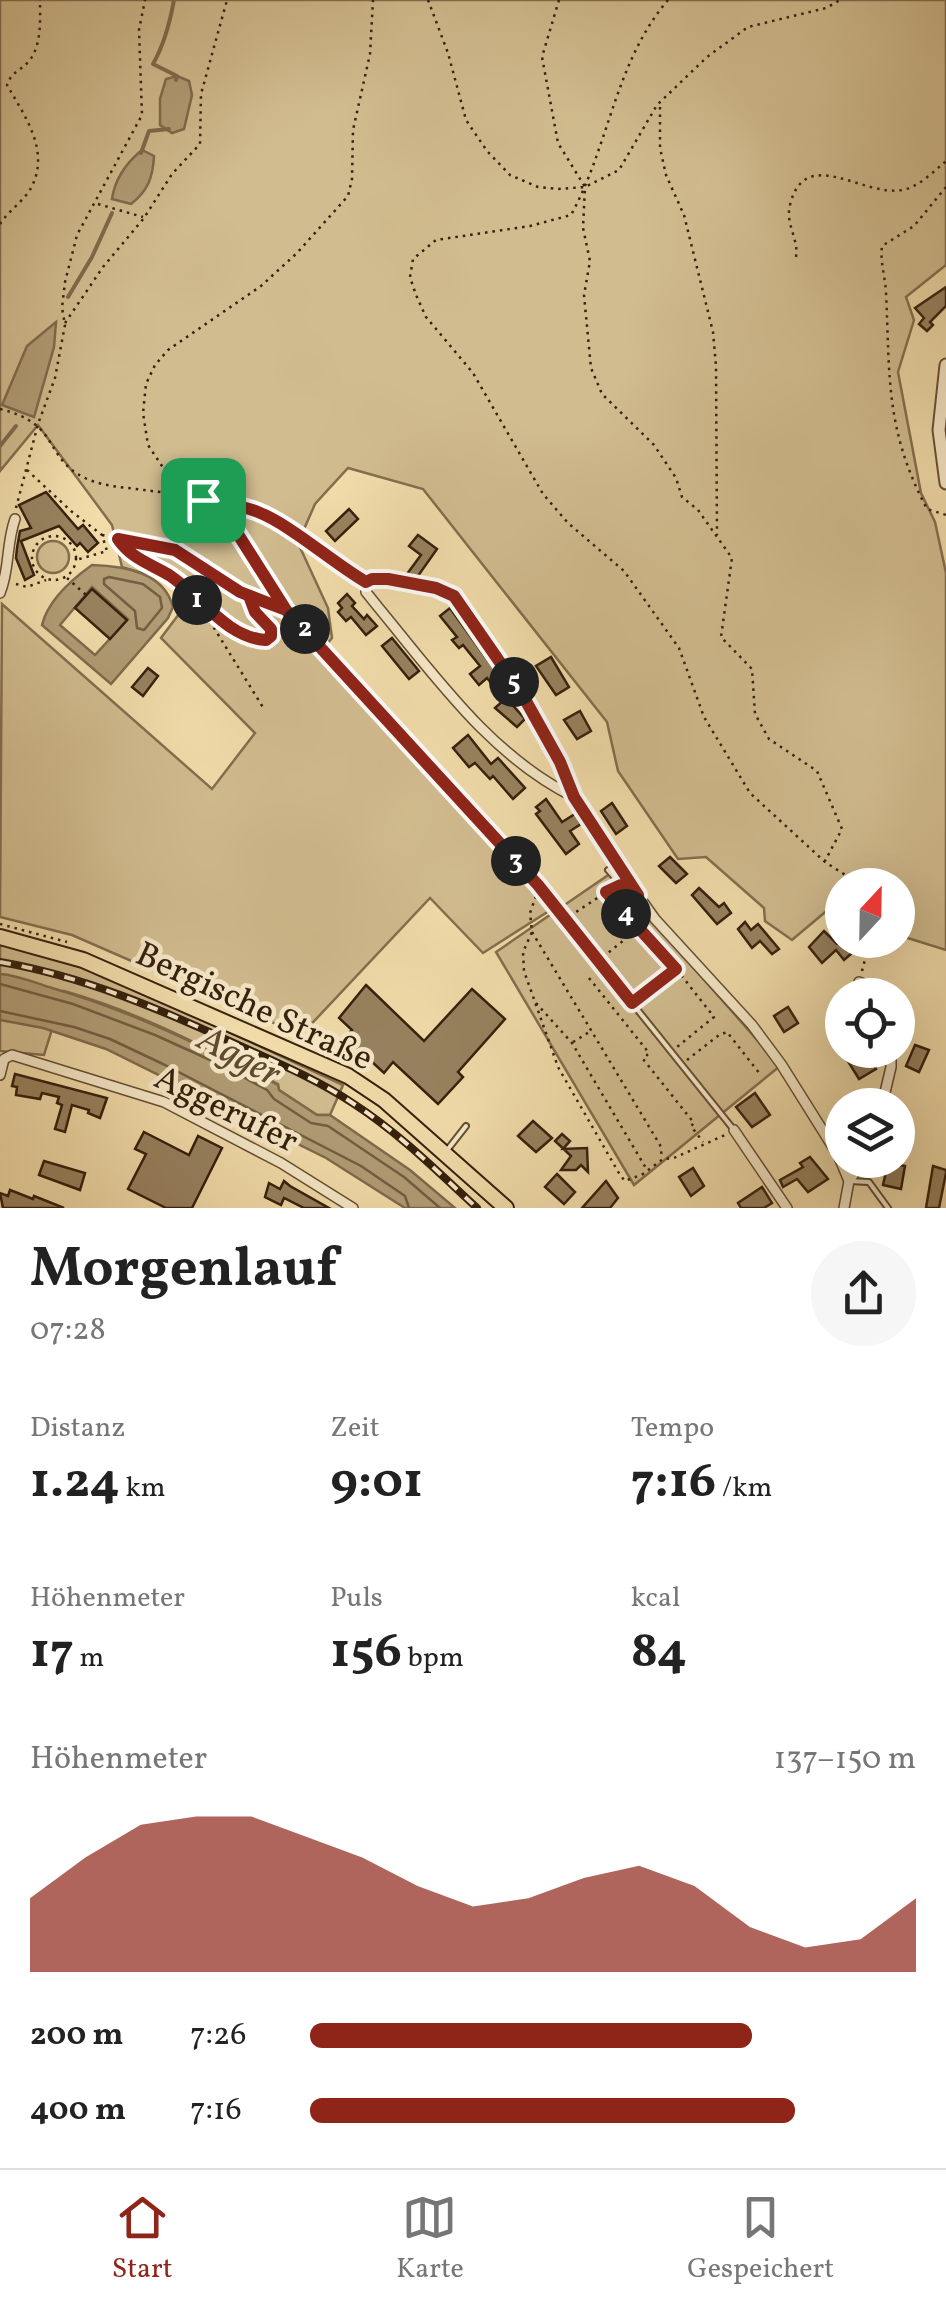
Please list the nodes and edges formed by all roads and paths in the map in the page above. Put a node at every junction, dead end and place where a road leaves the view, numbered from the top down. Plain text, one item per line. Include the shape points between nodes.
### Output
1 (40, 0) edge
2 (145, 0) edge
3 (227, 0) edge
4 (374, 0) edge
5 (428, 0) edge
6 (558, 0) edge
7 (668, 0) edge
8 (840, 0) edge
9 (660, 103) junction
10 (946, 160) edge
11 (586, 186) junction
12 (946, 186) edge
13 (96, 204) junction
14 (144, 218) junction
15 (0, 224) edge
16 (796, 257) dead end
17 (64, 324) junction
18 (946, 365) edge
19 (0, 409) edge
20 (38, 424) junction
21 (26, 469) junction
22 (946, 482) edge
23 (193, 498) junction
24 (203, 500) junction
25 (946, 516) edge
26 (15, 519) joint
27 (102, 534) junction
28 (717, 536) junction
29 (118, 539) junction
30 (76, 560) junction
31 (68, 578) junction
32 (47, 579) junction
33 (5, 581) junction
34 (366, 582) junction
35 (0, 593) edge
36 (86, 595) dead end
37 (249, 596) junction
38 (197, 600) junction
39 (286, 610) junction
40 (264, 709) dead end
41 (574, 797) junction
42 (824, 862) junction
43 (834, 868) edge
44 (608, 870) dead end
45 (621, 885) junction
46 (606, 892) junction
47 (544, 893) junction
48 (638, 895) junction
49 (564, 918) junction
50 (640, 928) junction
51 (532, 932) junction
52 (0, 937) edge
53 (598, 960) junction
54 (676, 969) junction
55 (589, 978) dead end
56 (534, 1002) junction
57 (632, 1003) junction
58 (591, 1032) junction
59 (572, 1043) junction
60 (672, 1051) junction
61 (682, 1064) junction
62 (760, 1074) dead end
63 (0, 1075) edge
64 (466, 1126) dead end
65 (734, 1130) junction
66 (704, 1144) junction
67 (445, 1153) junction
68 (663, 1158) junction
69 (648, 1171) junction
70 (852, 1178) edge
71 (850, 1181) junction
72 (353, 1208) edge
73 (506, 1208) edge
74 (788, 1208) edge
75 (844, 1208) edge
76 (888, 1208) edge

1 - 15 path via 37,47 7,85 34,132 34,176
2 - 13 path via 139,30 142,115
3 - 14 path via 201,94 200,144
4 - 23 path via 348,196 261,286 168,350 146,384 148,445
5 - 11 path via 466,120 487,151 510,176 538,187
6 - 11 path via 542,57 558,144
7 - 11 path via 620,83
8 - 9 path via 748,27
9 - 11 path via 619,170
9 - 28 path via 666,175 688,230 713,332
10 - 16 path via 906,190 884,192 838,177 802,180 787,218
11 - 28 path via 582,228 590,261 584,295 591,368 602,394 654,445 682,497
11 - 42 path via 571,216 436,240 413,259 416,296 473,374 543,494 624,571 679,648 704,717 750,793
12 - 25 path via 914,226 882,246 880,260 894,424 927,509
13 - 14 path
13 - 17 path via 78,235 65,282
14 - 17 path
17 - 20 path
18 - 22 street via 939,430
19 - 20 path
20 - 21 path
20 - 23 path via 62,462 84,478
21 - 26 path
21 - 27 path
23 - 24 path
24 - 34 path via 278,521
24 - 39 path via 234,528
26 - 33 street
27 - 29 path
27 - 30 path via 106,551
28 - 42 path via 732,558 721,637 752,669 755,714 769,739 817,772 842,829
29 - 37 path via 175,550
29 - 38 path via 128,554 172,577
30 - 31 path
30 - 32 path via 67,540 45,538 32,556 35,570
31 - 32 path
31 - 36 path
32 - 33 path via 27,587
33 - 35 street
34 - 41 street via 378,607 494,742
34 - 41 street via 388,579 454,596 522,694
37 - 38 path via 271,629 266,640 253,640
37 - 39 path
38 - 40 path
39 - 47 path
41 - 48 street
42 - 43 path
44 - 45 lane
45 - 46 path
45 - 48 lane
46 - 49 path
46 - 50 path
47 - 49 path
47 - 51 path via 532,903
48 - 71 street via 781,1064
49 - 53 lane
50 - 53 path
50 - 54 path
51 - 56 path via 523,952
51 - 58 path
52 - 67 main road, Bergische Straße via 83,960 348,1076
53 - 57 lane
54 - 57 path
54 - 60 path via 714,1017
55 - 66 path via 649,1053 643,1058
56 - 59 path
56 - 69 path via 558,1067 620,1174 634,1180
57 - 60 lane
58 - 59 path
58 - 68 path
59 - 69 path
60 - 61 lane
61 - 62 path via 727,1032
61 - 65 lane
63 - 72 street, Aggerufer via 12,1055 164,1102
64 - 67 lane
65 - 66 path
65 - 74 street
66 - 68 path
67 - 73 main road, Bergische Straße
68 - 69 path
70 - 71 street
71 - 75 street
71 - 76 lane via 869,1182

